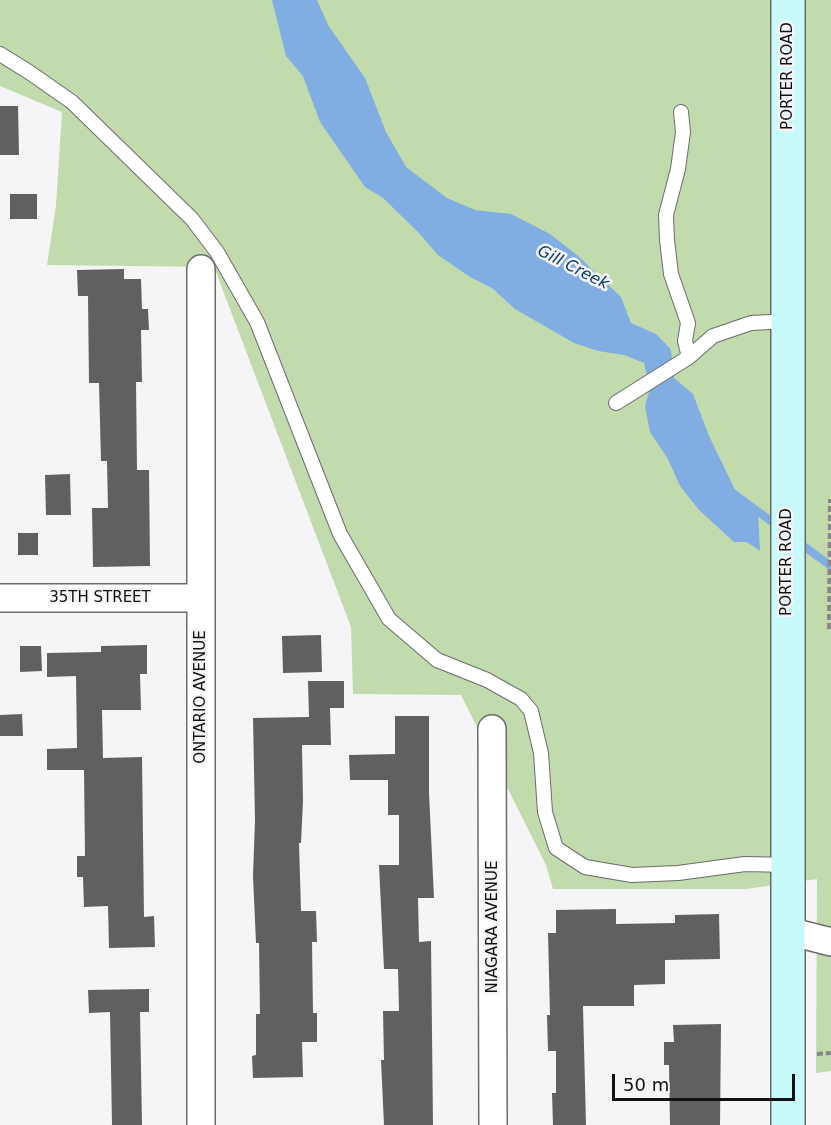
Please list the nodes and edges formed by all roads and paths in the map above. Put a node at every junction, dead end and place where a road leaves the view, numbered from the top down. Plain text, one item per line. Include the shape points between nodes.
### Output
1 (788, 0) edge
2 (0, 54) edge
3 (681, 112) dead end
4 (201, 269) dead end
5 (788, 321) junction
6 (689, 357) junction
7 (616, 403) dead end
8 (830, 499) edge
9 (0, 598) edge
10 (201, 598) junction
11 (829, 628) dead end
12 (492, 729) dead end
13 (788, 865) junction
14 (788, 931) junction
15 (831, 942) edge
16 (831, 1053) edge
17 (816, 1054) dead end
18 (201, 1125) edge
19 (493, 1125) edge
20 (788, 1125) edge

1 - 5 main road, PORTER ROAD
2 - 13 lane via 72,102 192,219 217,252 257,322 340,534 389,619 437,660 487,680 521,699 531,711 541,753 546,812 556,848 585,867 632,875 746,864
3 - 6 lane via 681,151 666,215 671,274 688,323 685,341
4 - 10 street, ONTARIO AVENUE
5 - 6 lane via 752,323 713,336
5 - 13 main road, PORTER ROAD
6 - 7 lane
8 - 11 path
9 - 10 street, 35TH STREET
10 - 18 street, ONTARIO AVENUE
12 - 19 street, NIAGARA AVENUE
13 - 14 main road, PORTER ROAD
14 - 15 street
14 - 20 main road, PORTER ROAD
16 - 17 path

